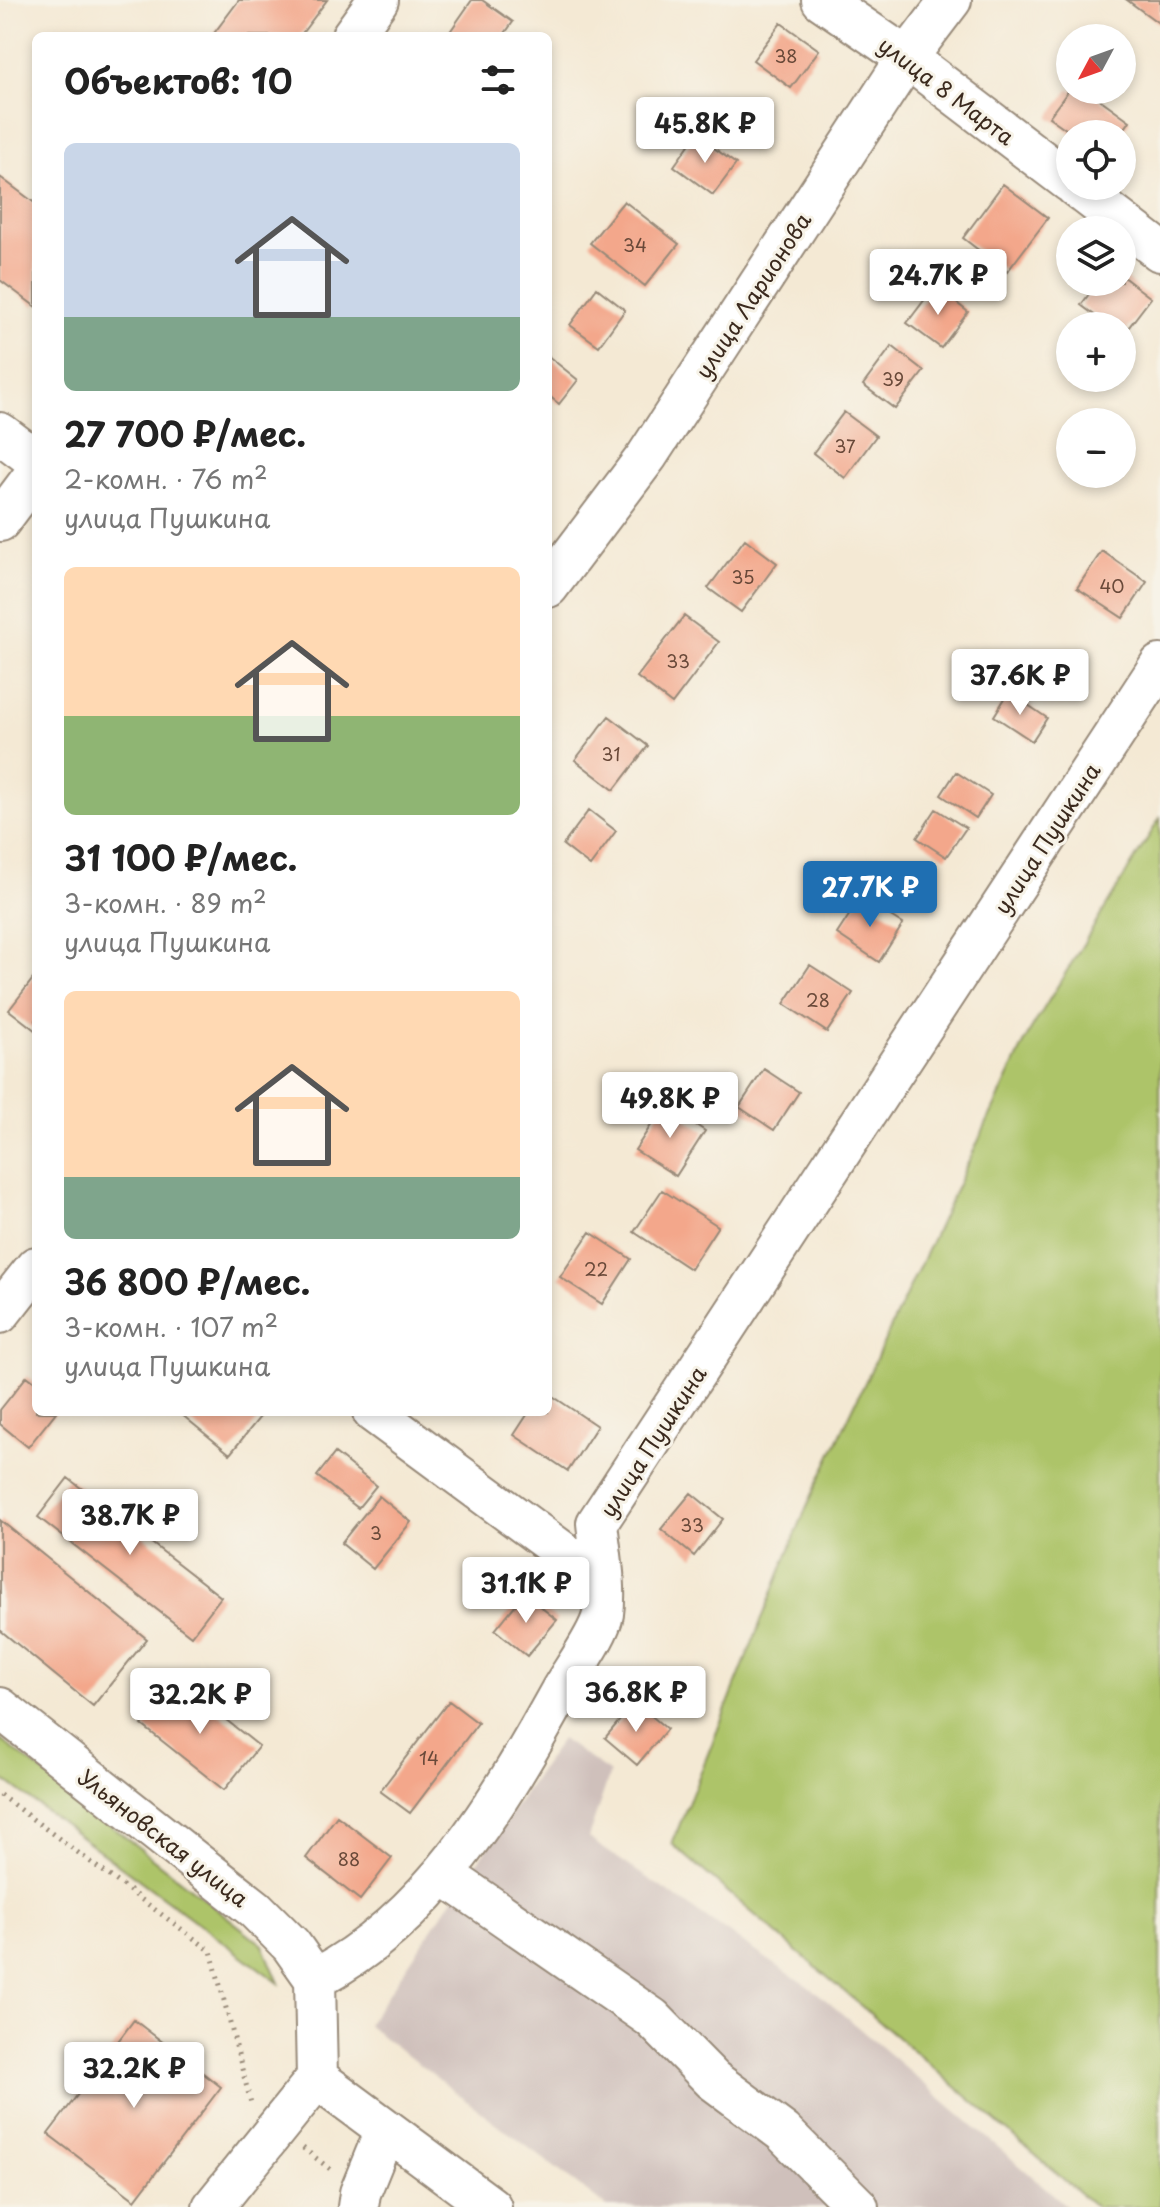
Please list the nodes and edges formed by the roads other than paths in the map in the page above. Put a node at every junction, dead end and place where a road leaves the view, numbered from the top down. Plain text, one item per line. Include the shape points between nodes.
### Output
1 (378, 0) edge
2 (822, 0) edge
3 (951, 0) edge
4 (355, 32) edge
5 (907, 58) junction
6 (1056, 171) edge
7 (1093, 200) edge
8 (1160, 251) edge
9 (0, 433) edge
10 (32, 457) edge
11 (32, 478) edge
12 (0, 521) edge
13 (552, 582) edge
14 (1160, 665) edge
15 (32, 1272) edge
16 (0, 1313) edge
17 (378, 1416) edge
18 (602, 1581) junction
19 (0, 1708) edge
20 (443, 1874) junction
21 (315, 1979) junction
22 (317, 2078) junction
23 (386, 2129) junction
24 (213, 2207) edge
25 (358, 2207) edge
26 (491, 2207) edge
27 (858, 2207) edge

1 - 4 street
2 - 5 street, улица 8 Марта
3 - 5 street, улица Ларионова
5 - 6 street, улица 8 Марта
5 - 13 street, улица Ларионова via 647,456
7 - 8 street
9 - 10 street
11 - 12 street
14 - 18 street, улица Пушкина via 597,1523
15 - 16 street
17 - 18 street
18 - 20 street, улица Пушкина via 603,1616 511,1782
19 - 21 street, Ульяновская улица via 255,1909
20 - 21 street, улица Пушкина via 389,1931
20 - 27 street via 652,2018 713,2080 783,2132
21 - 22 street
22 - 23 street
22 - 24 street
23 - 25 street
23 - 26 street

